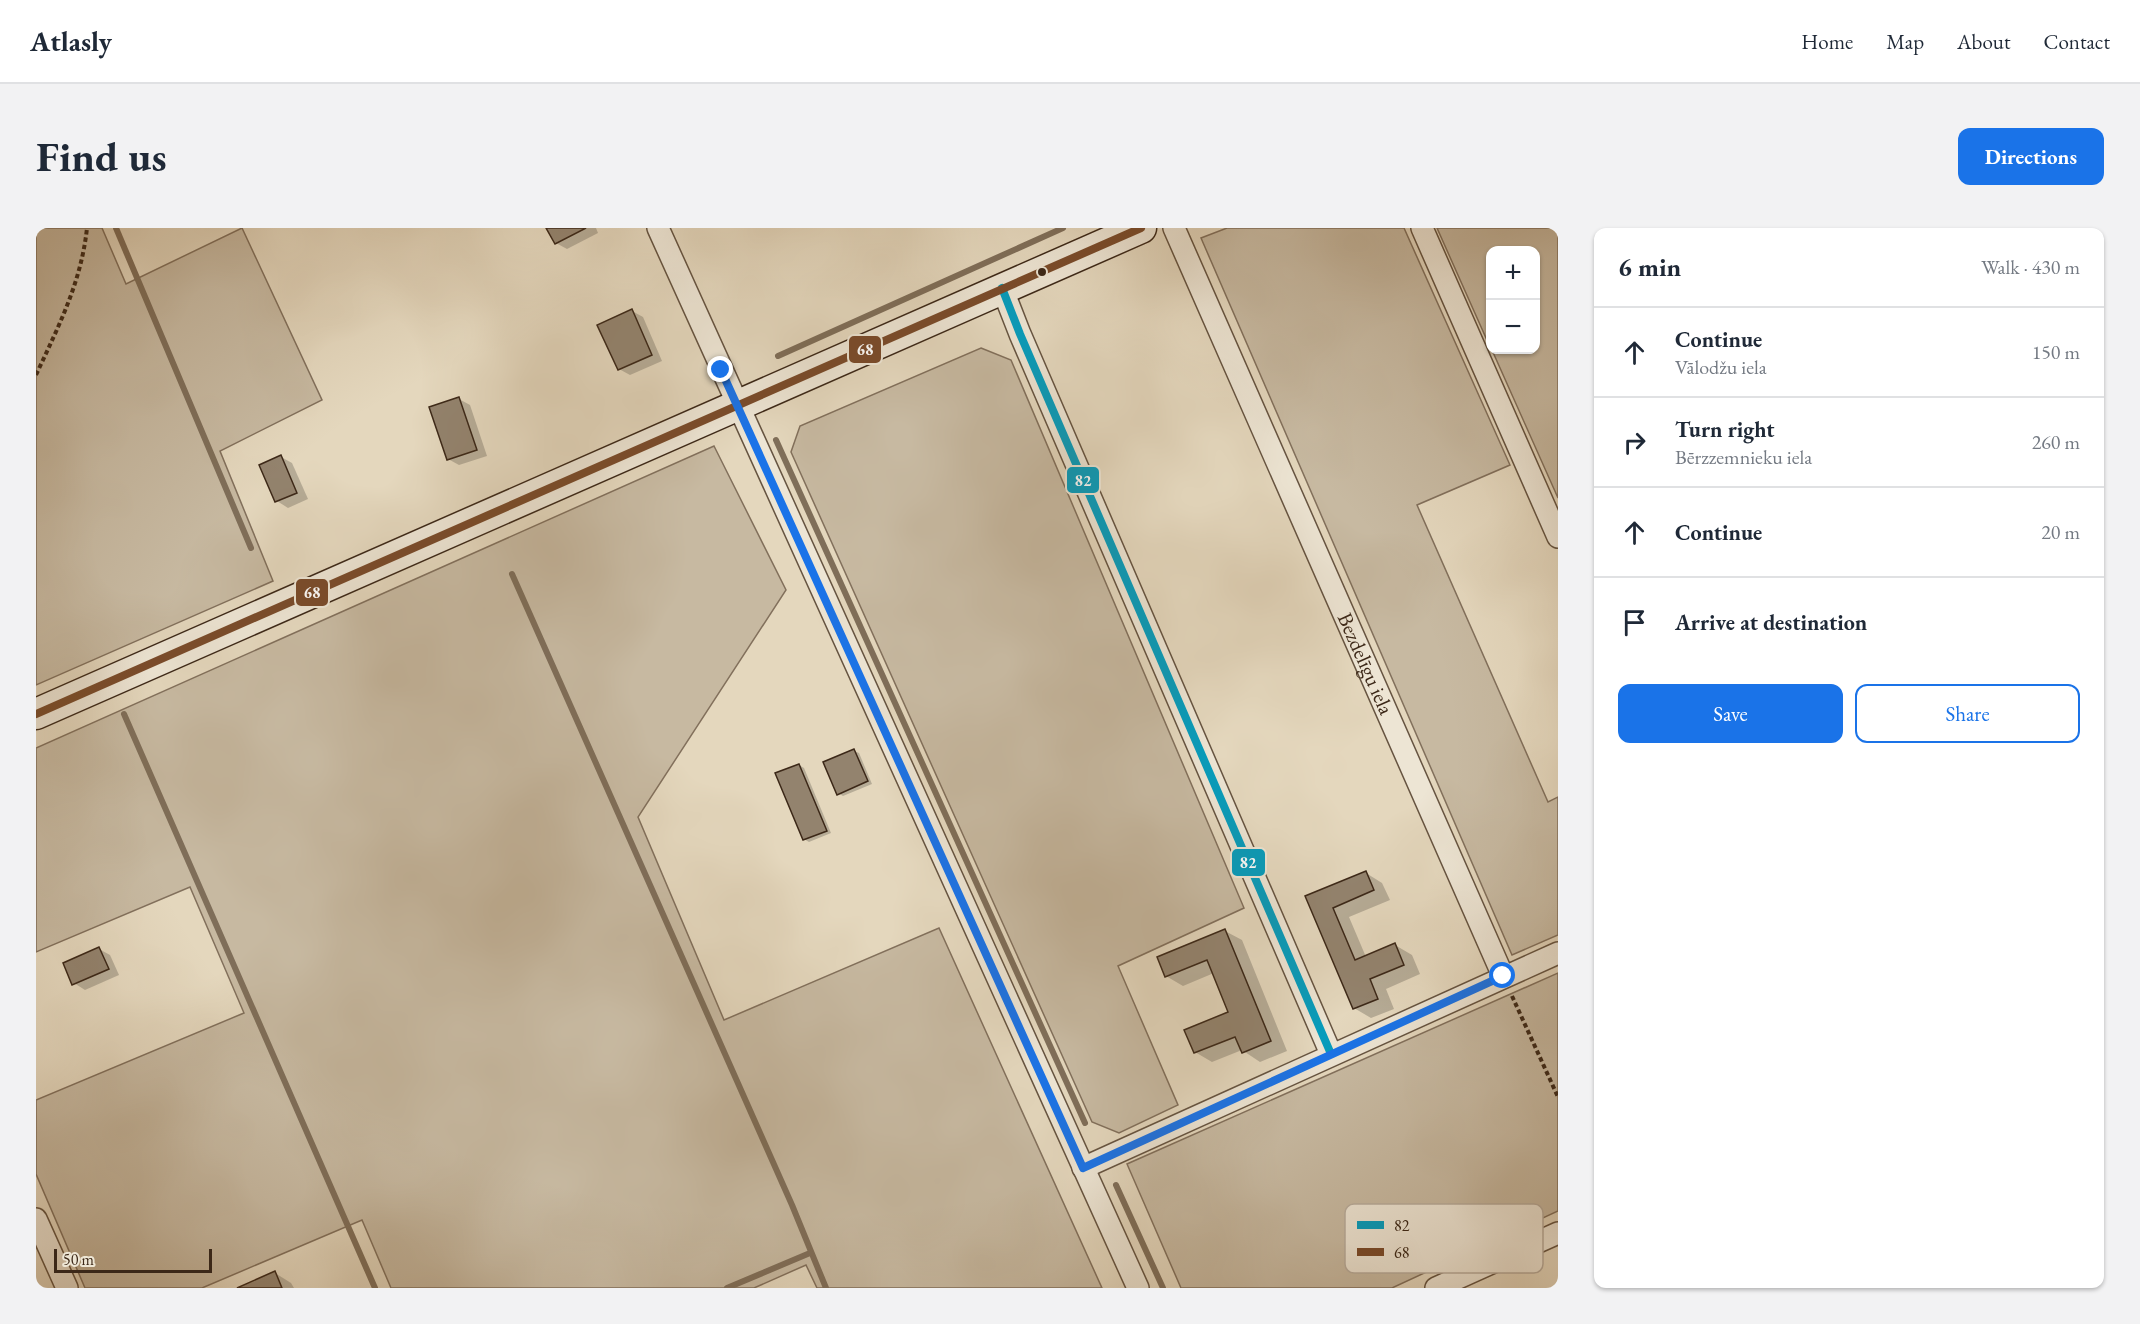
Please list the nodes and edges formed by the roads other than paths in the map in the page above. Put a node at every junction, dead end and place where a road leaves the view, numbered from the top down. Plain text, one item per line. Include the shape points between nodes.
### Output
1 (658, 228) edge
2 (1141, 228) edge
3 (1174, 228) edge
4 (1422, 228) edge
5 (1002, 288) junction
6 (741, 415) junction
7 (1558, 537) edge
8 (36, 714) edge
9 (1558, 953) edge
10 (1503, 976) junction
11 (1331, 1054) junction
12 (1083, 1168) junction
13 (36, 1219) edge
14 (1558, 1233) edge
15 (1543, 1240) edge
16 (1469, 1273) edge
17 (67, 1288) edge
18 (1138, 1288) edge
19 (1436, 1288) edge

1 - 6 street
2 - 5 street
3 - 10 street, Bezdelīgu iela
4 - 7 street
5 - 6 street
5 - 11 street
6 - 8 street
6 - 12 street
9 - 10 street
10 - 11 street
11 - 12 street
12 - 18 street
13 - 17 street
14 - 15 street
16 - 19 street

